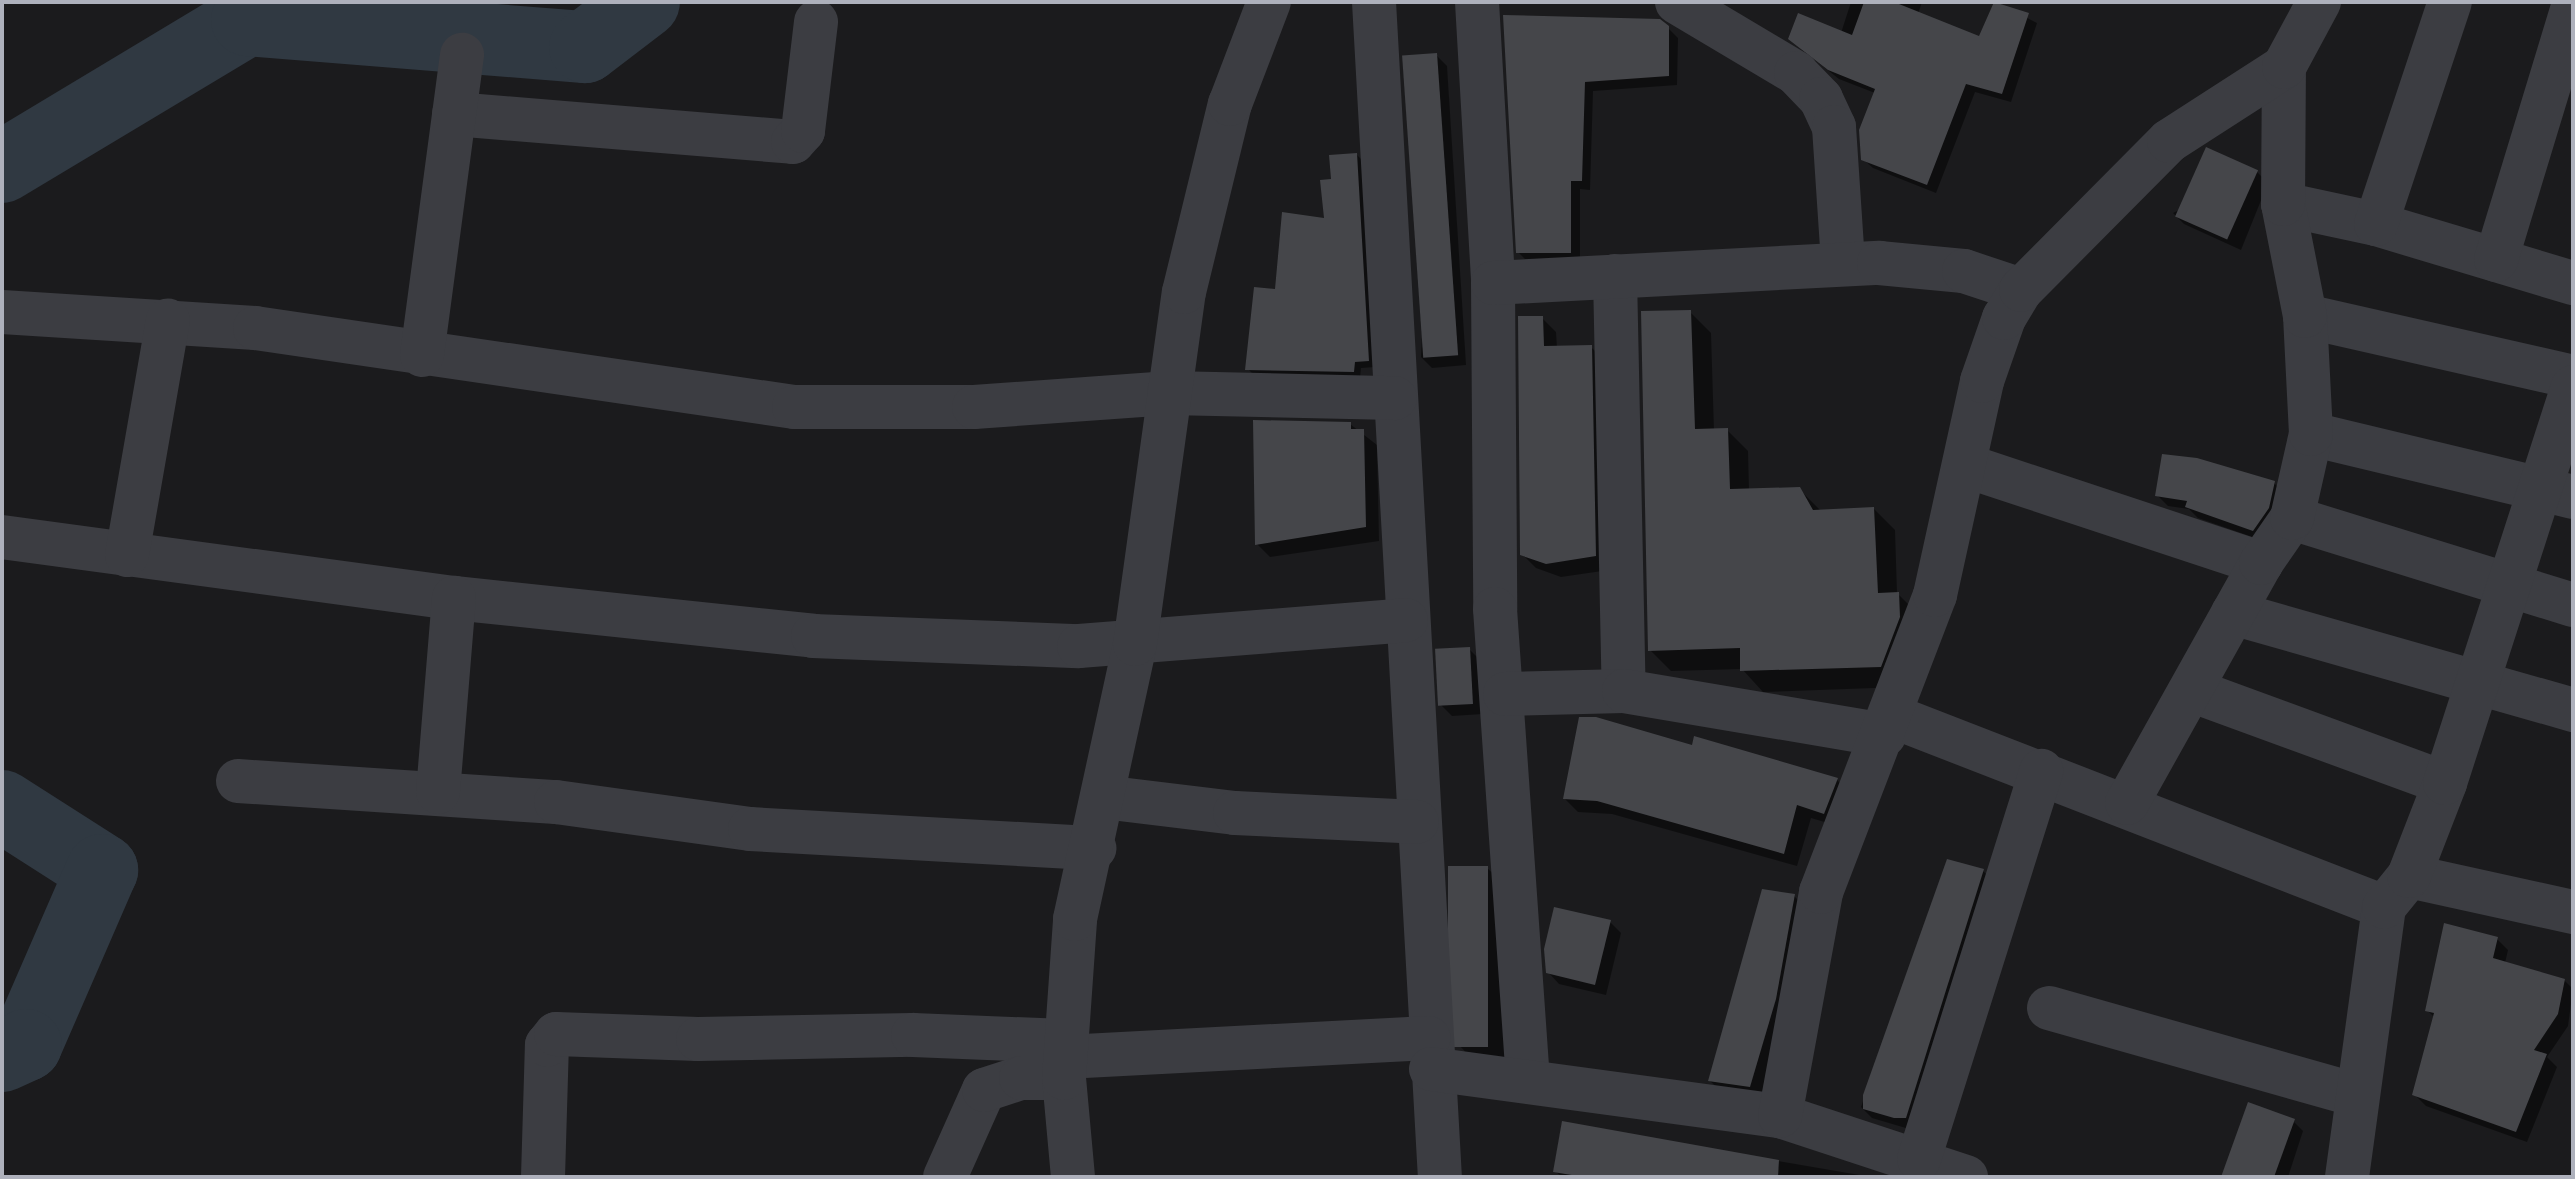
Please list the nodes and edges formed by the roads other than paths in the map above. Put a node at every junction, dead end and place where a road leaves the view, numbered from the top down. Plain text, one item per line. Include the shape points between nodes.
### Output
1 (1269, 2) edge
2 (1374, 2) edge
3 (1477, 2) edge
4 (1677, 2) edge
5 (2319, 2) edge
6 (2450, 2) edge
7 (2573, 7) edge
8 (816, 22) dead end
9 (462, 55) dead end
10 (2284, 67) junction
11 (454, 114) junction
12 (2283, 204) junction
13 (2376, 224) junction
14 (2496, 260) junction
15 (1843, 264) junction
16 (1615, 276) junction
17 (1493, 283) junction
18 (2573, 283) edge
19 (2021, 290) junction
20 (2, 312) edge
21 (2305, 316) junction
22 (168, 321) junction
23 (422, 355) junction
24 (2573, 377) edge
25 (2573, 387) edge
26 (1169, 393) junction
27 (1395, 398) junction
28 (2311, 434) junction
29 (1967, 466) junction
30 (2558, 493) edge
31 (2292, 518) junction
32 (2, 537) edge
33 (127, 555) junction
34 (2261, 563) junction
35 (2508, 588) junction
36 (454, 598) junction
37 (2573, 605) edge
38 (2233, 613) junction
39 (1406, 620) junction
40 (1135, 644) junction
41 (2477, 685) junction
42 (2191, 690) junction
43 (1624, 691) junction
44 (1505, 694) junction
45 (2573, 710) edge
46 (1888, 725) junction
47 (2041, 771) junction
48 (238, 781) dead end
49 (2445, 783) junction
50 (438, 792) junction
51 (1103, 797) junction
52 (2127, 803) junction
53 (1417, 822) junction
54 (1094, 848) junction
55 (2397, 891) junction
56 (2573, 912) edge
57 (2049, 1008) dead end
58 (1430, 1054) junction
59 (1065, 1059) junction
60 (1528, 1079) junction
61 (2356, 1095) junction
62 (1780, 1116) junction
63 (1919, 1159) junction
64 (543, 1177) edge
65 (945, 1177) edge
66 (1073, 1177) edge
67 (1440, 1177) edge
68 (1966, 1177) edge
69 (2347, 1177) edge

1 - 26 street via 1230,104 1184,292
2 - 27 street
3 - 17 street
4 - 15 street via 1796,73 1821,99 1834,127
5 - 10 street
6 - 13 street
7 - 14 street
8 - 11 street via 803,131 793,142
9 - 11 street
10 - 12 street
10 - 19 street via 2169,141
11 - 23 street
12 - 13 street
12 - 21 street
13 - 14 street
14 - 18 street
15 - 16 street
15 - 19 street via 1964,271
16 - 17 street
16 - 43 street
17 - 44 street via 1495,609
19 - 29 street via 2004,318 1982,381
20 - 22 street
21 - 24 street
21 - 28 street
22 - 23 street via 255,328
22 - 33 street
23 - 26 street via 794,407 974,407
25 - 30 street
26 - 27 street
26 - 40 street
27 - 39 street
28 - 30 street
28 - 31 street
29 - 34 street
29 - 46 street via 1935,595
30 - 35 street
31 - 34 street
31 - 35 street
32 - 33 street
33 - 36 street
34 - 38 street
35 - 37 street
35 - 41 street
36 - 40 street via 813,636
36 - 50 street
38 - 41 street
38 - 42 street
39 - 40 street
39 - 53 street
40 - 51 street
41 - 45 street
41 - 49 street
42 - 49 street
42 - 52 street
43 - 44 street
43 - 46 street
44 - 60 street
46 - 47 street
46 - 62 street via 1821,892
47 - 52 street
47 - 63 street
48 - 50 street
49 - 55 street
50 - 54 street via 750,829
51 - 53 street via 1235,813
51 - 54 street
52 - 55 street
53 - 58 street
54 - 59 street via 1075,919
55 - 56 street
55 - 61 street
57 - 61 street
58 - 59 street
58 - 60 street
58 - 67 street
59 - 64 street via 913,1035 698,1039 556,1034 547,1045
59 - 65 street via 984,1090
59 - 66 street
60 - 62 street
61 - 69 street
62 - 63 street
63 - 68 street

